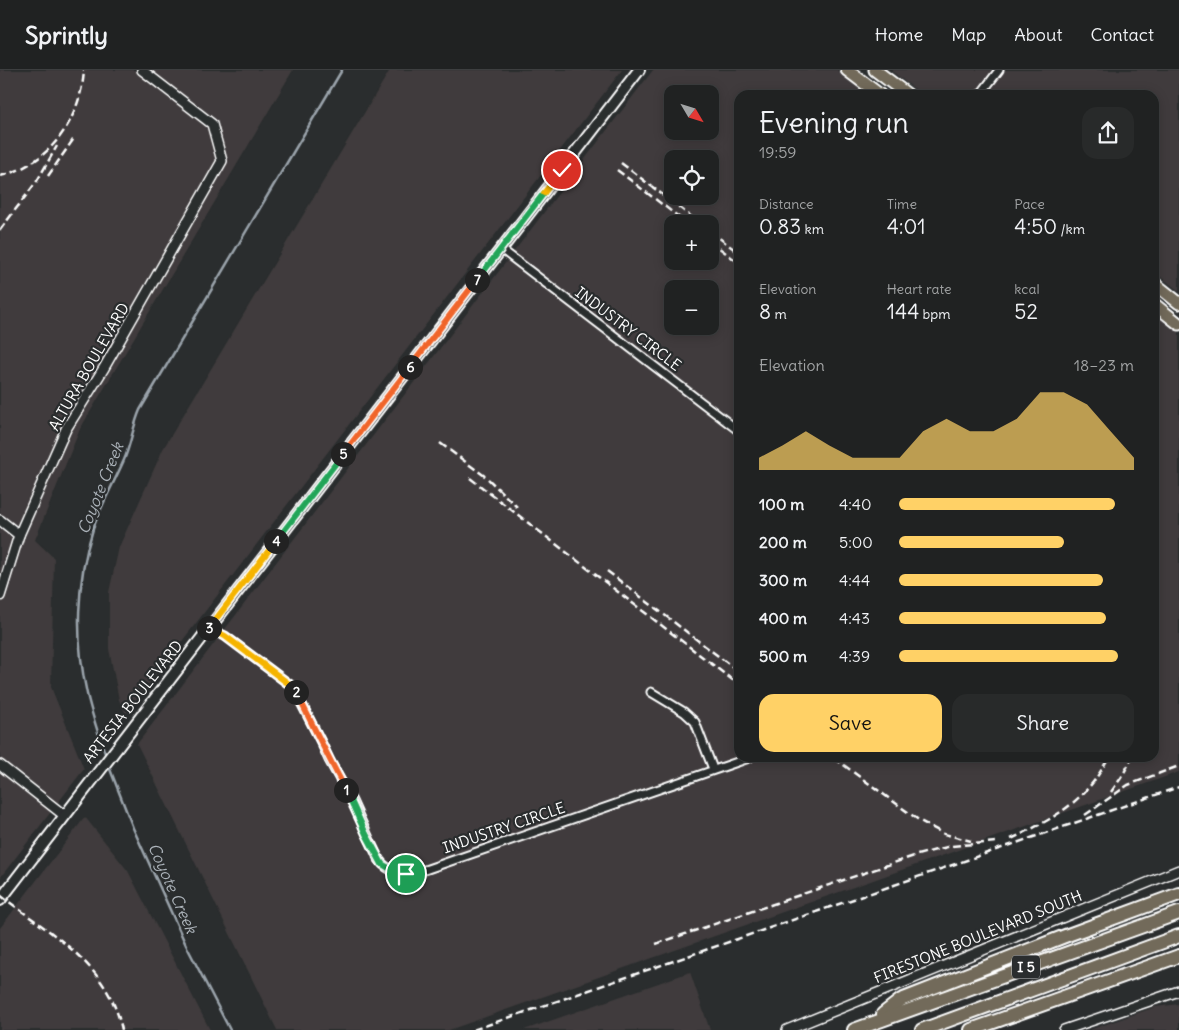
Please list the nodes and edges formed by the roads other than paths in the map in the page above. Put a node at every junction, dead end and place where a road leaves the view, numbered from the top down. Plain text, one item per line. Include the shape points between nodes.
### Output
1 (142, 70) edge
2 (847, 70) edge
3 (875, 70) edge
4 (999, 70) edge
5 (635, 71) edge
6 (873, 90) edge
7 (901, 90) edge
8 (984, 90) edge
9 (501, 249) junction
10 (1159, 287) edge
11 (1179, 302) edge
12 (1159, 308) edge
13 (1179, 324) edge
14 (734, 427) edge
15 (0, 520) edge
16 (19, 535) junction
17 (0, 596) edge
18 (209, 629) junction
19 (651, 692) dead end
20 (737, 762) edge
21 (0, 765) edge
22 (714, 769) junction
23 (65, 816) junction
24 (1179, 870) edge
25 (1179, 894) edge
26 (0, 900) edge
27 (1179, 913) edge
28 (1179, 936) edge
29 (1179, 956) edge
30 (1179, 992) edge
31 (873, 1022) junction
32 (787, 1030) edge
33 (854, 1030) edge
34 (922, 1030) edge
35 (971, 1030) edge
36 (1064, 1030) edge

1 - 16 street, ALTURA BOULEVARD via 212,124 222,161 66,430
2 - 6 main road
3 - 7 main road
4 - 8 street
5 - 9 main road, ARTESIA BOULEVARD
9 - 14 street, INDUSTRY CIRCLE
9 - 18 main road, ARTESIA BOULEVARD
10 - 11 main road
12 - 13 main road
15 - 16 street
16 - 17 street, ALTURA BOULEVARD
18 - 22 street, INDUSTRY CIRCLE via 225,636 293,687 378,858 397,873 416,873
18 - 23 main road, ARTESIA BOULEVARD
19 - 22 street via 695,722
20 - 22 street, INDUSTRY CIRCLE
21 - 23 street
23 - 26 main road, ARTESIA BOULEVARD
24 - 32 street, FIRESTONE BOULEVARD SOUTH
25 - 31 highway via 901,1000
27 - 31 highway, I 5
28 - 34 highway
29 - 35 highway
30 - 36 street
31 - 33 highway, I 5

